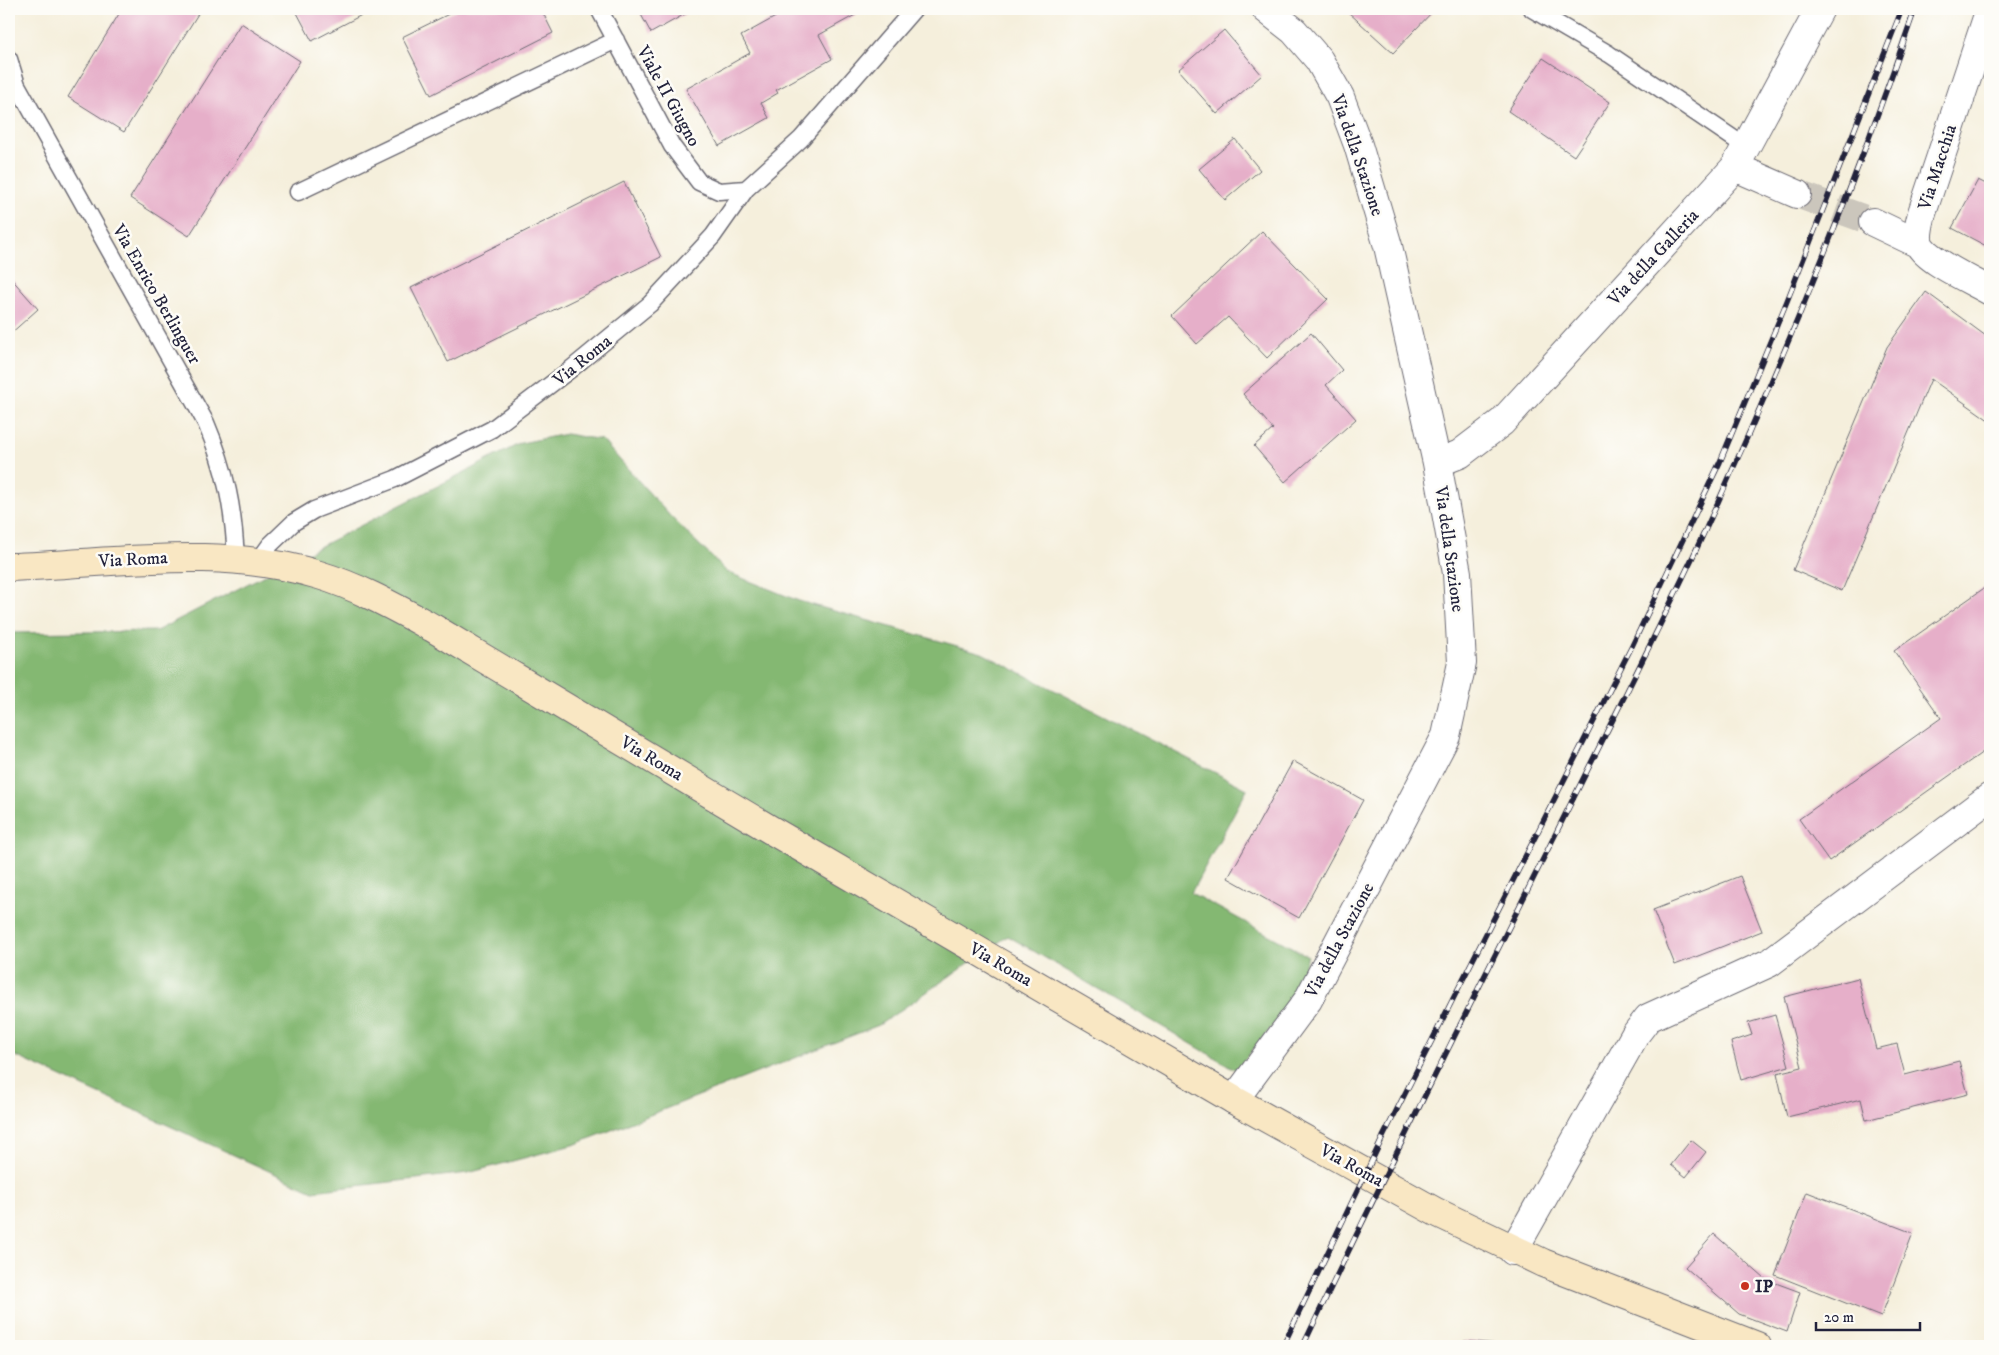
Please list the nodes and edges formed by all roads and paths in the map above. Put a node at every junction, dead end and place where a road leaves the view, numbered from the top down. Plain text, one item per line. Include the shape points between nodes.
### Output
1 (599, 9) edge
2 (914, 9) edge
3 (1266, 9) edge
4 (1532, 9) edge
5 (1820, 9) edge
6 (1990, 9) edge
7 (616, 40) junction
8 (9, 59) edge
9 (1741, 157) junction
10 (746, 189) junction
11 (298, 192) dead end
12 (1797, 194) tunnel mouth
13 (1873, 222) tunnel mouth
14 (1919, 244) junction
15 (1990, 291) edge
16 (1438, 463) junction
17 (247, 562) junction
18 (9, 567) edge
19 (1990, 797) edge
20 (1234, 1100) junction
21 (1513, 1251) junction
22 (1756, 1346) edge

1 - 7 lane, Viale II Giugno
2 - 10 lane, Via Roma via 801,139
3 - 16 street, Via della Stazione via 1294,31 1319,60 1340,97 1388,246
4 - 9 lane via 1609,54
5 - 9 street, Via della Galleria
6 - 14 street, Via Macchia via 1922,213
7 - 10 lane, Viale II Giugno via 672,146 699,182 719,191
7 - 11 lane
8 - 17 lane, Via Enrico Berlinguer via 17,85 206,423 226,476 233,517
9 - 12 street
9 - 16 street, Via della Galleria via 1502,422 1460,454
10 - 17 lane, Via Roma via 714,236 650,304 492,429 395,479 320,508 294,522
13 - 14 street
14 - 15 street via 1928,255
16 - 20 street, Via della Stazione via 1457,573 1462,663 1446,736 1308,1000
17 - 18 street, Via Roma via 187,557
17 - 20 street, Via Roma via 303,571 339,582 433,628
19 - 21 street via 1769,963 1648,1018 1635,1035
20 - 21 street, Via Roma
21 - 22 street, Via Roma

